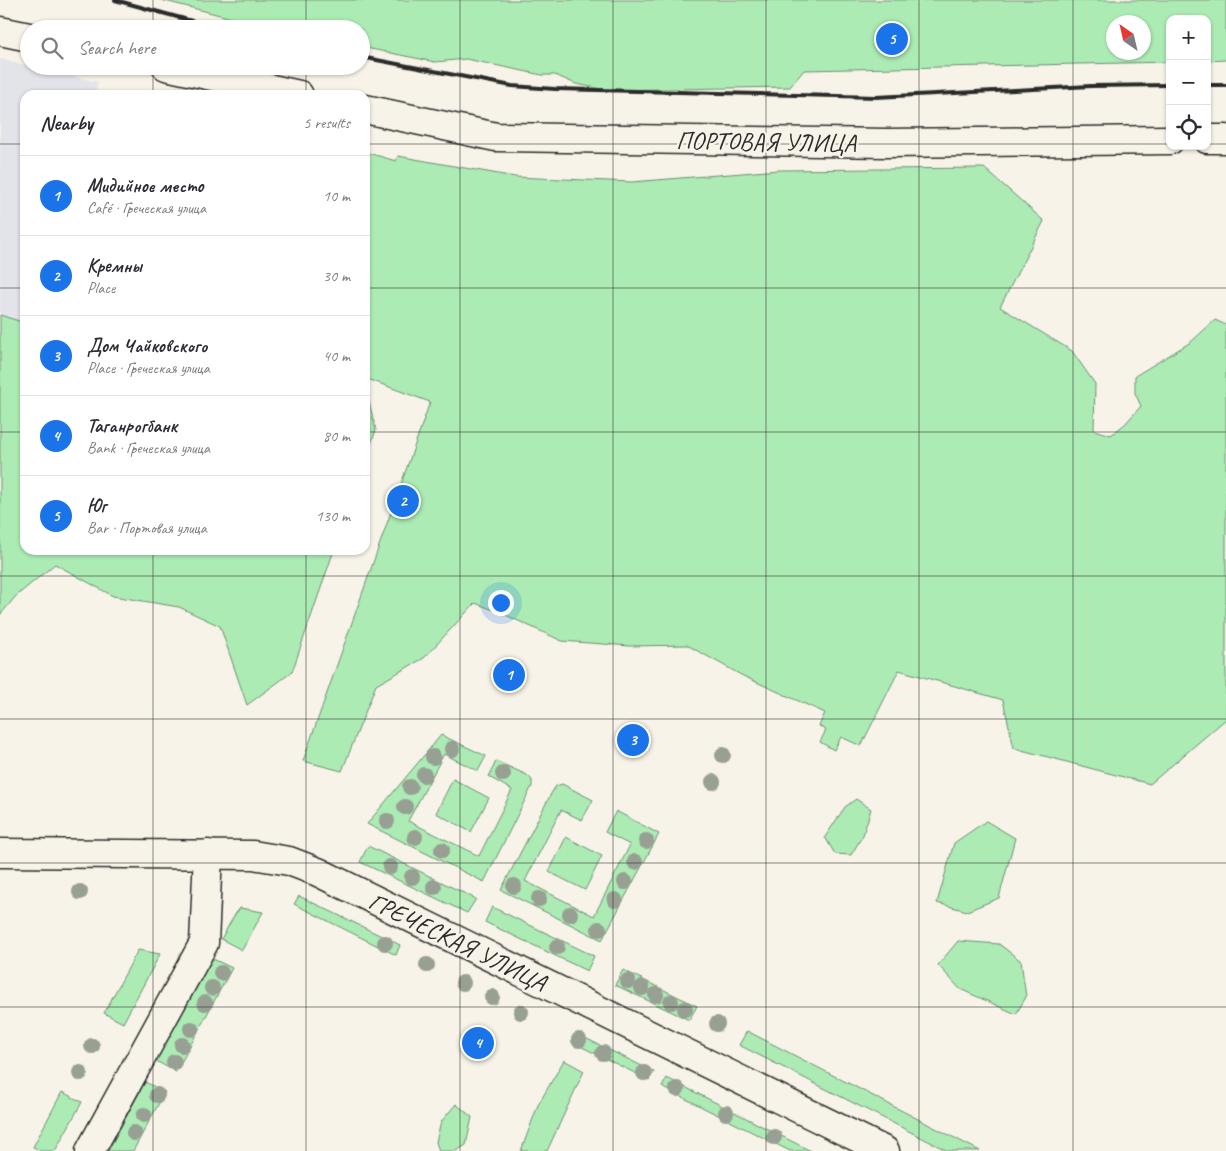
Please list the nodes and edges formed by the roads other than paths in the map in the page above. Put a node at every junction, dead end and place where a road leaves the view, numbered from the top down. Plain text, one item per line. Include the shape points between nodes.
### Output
1 (0, 31) edge
2 (20, 35) edge
3 (207, 75) edge
4 (276, 90) edge
5 (370, 110) edge
6 (1211, 139) edge
7 (1226, 139) edge
8 (1166, 140) edge
9 (0, 853) edge
10 (208, 854) junction
11 (90, 1151) edge
12 (885, 1151) edge

1 - 2 street
3 - 4 street
5 - 8 street, ПОРТОВАЯ УЛИЦА via 496,137 886,143
6 - 7 street
9 - 10 street, ГРЕЧЕСКАЯ УЛИЦА
10 - 11 street via 204,943
10 - 12 street, ГРЕЧЕСКАЯ УЛИЦА via 253,855 289,861 318,872

